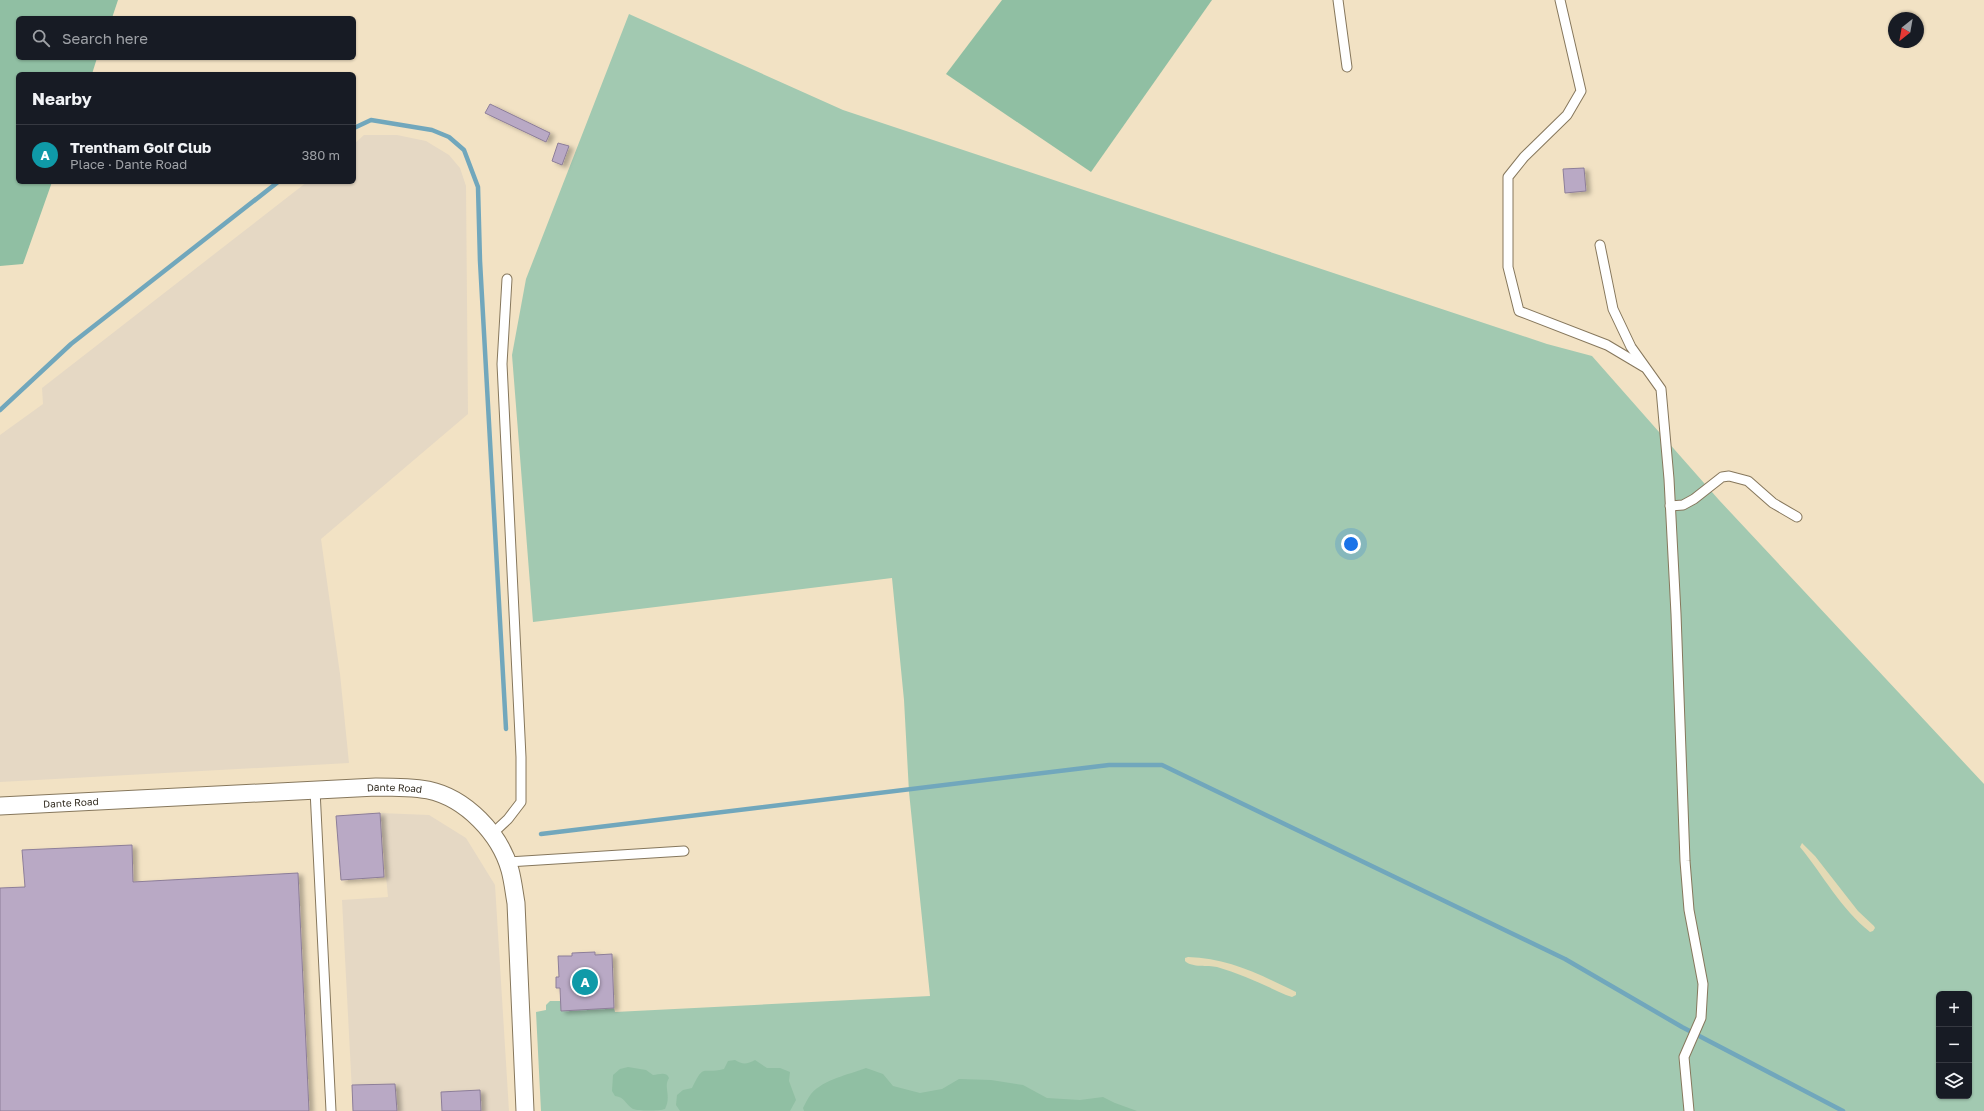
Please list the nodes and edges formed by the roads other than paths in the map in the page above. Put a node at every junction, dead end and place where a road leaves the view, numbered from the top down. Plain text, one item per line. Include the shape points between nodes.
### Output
1 (1338, 0) edge
2 (1560, 0) edge
3 (1347, 67) dead end
4 (1600, 245) dead end
5 (507, 279) dead end
6 (1649, 370) junction
7 (1670, 506) junction
8 (1796, 517) dead end
9 (315, 790) junction
10 (0, 806) edge
11 (492, 834) junction
12 (684, 851) dead end
13 (507, 862) junction
14 (331, 1111) edge
15 (525, 1111) edge
16 (1689, 1111) edge

1 - 3 lane
2 - 6 lane via 1581,92 1567,115 1524,157 1508,177 1508,267 1519,311 1607,345
4 - 6 lane via 1613,309 1631,347
5 - 11 lane via 502,364 521,802
6 - 7 lane via 1661,389
7 - 8 lane via 1683,505 1722,477 1729,476 1748,481 1773,503
7 - 16 lane via 1685,861 1689,910 1703,984 1702,1009 1684,1063
9 - 10 street, Dante Road
9 - 11 street, Dante Road via 383,787 430,790 469,810
9 - 14 lane
11 - 13 street, Dante Road
12 - 13 lane
13 - 15 street, Dante Road via 516,903

